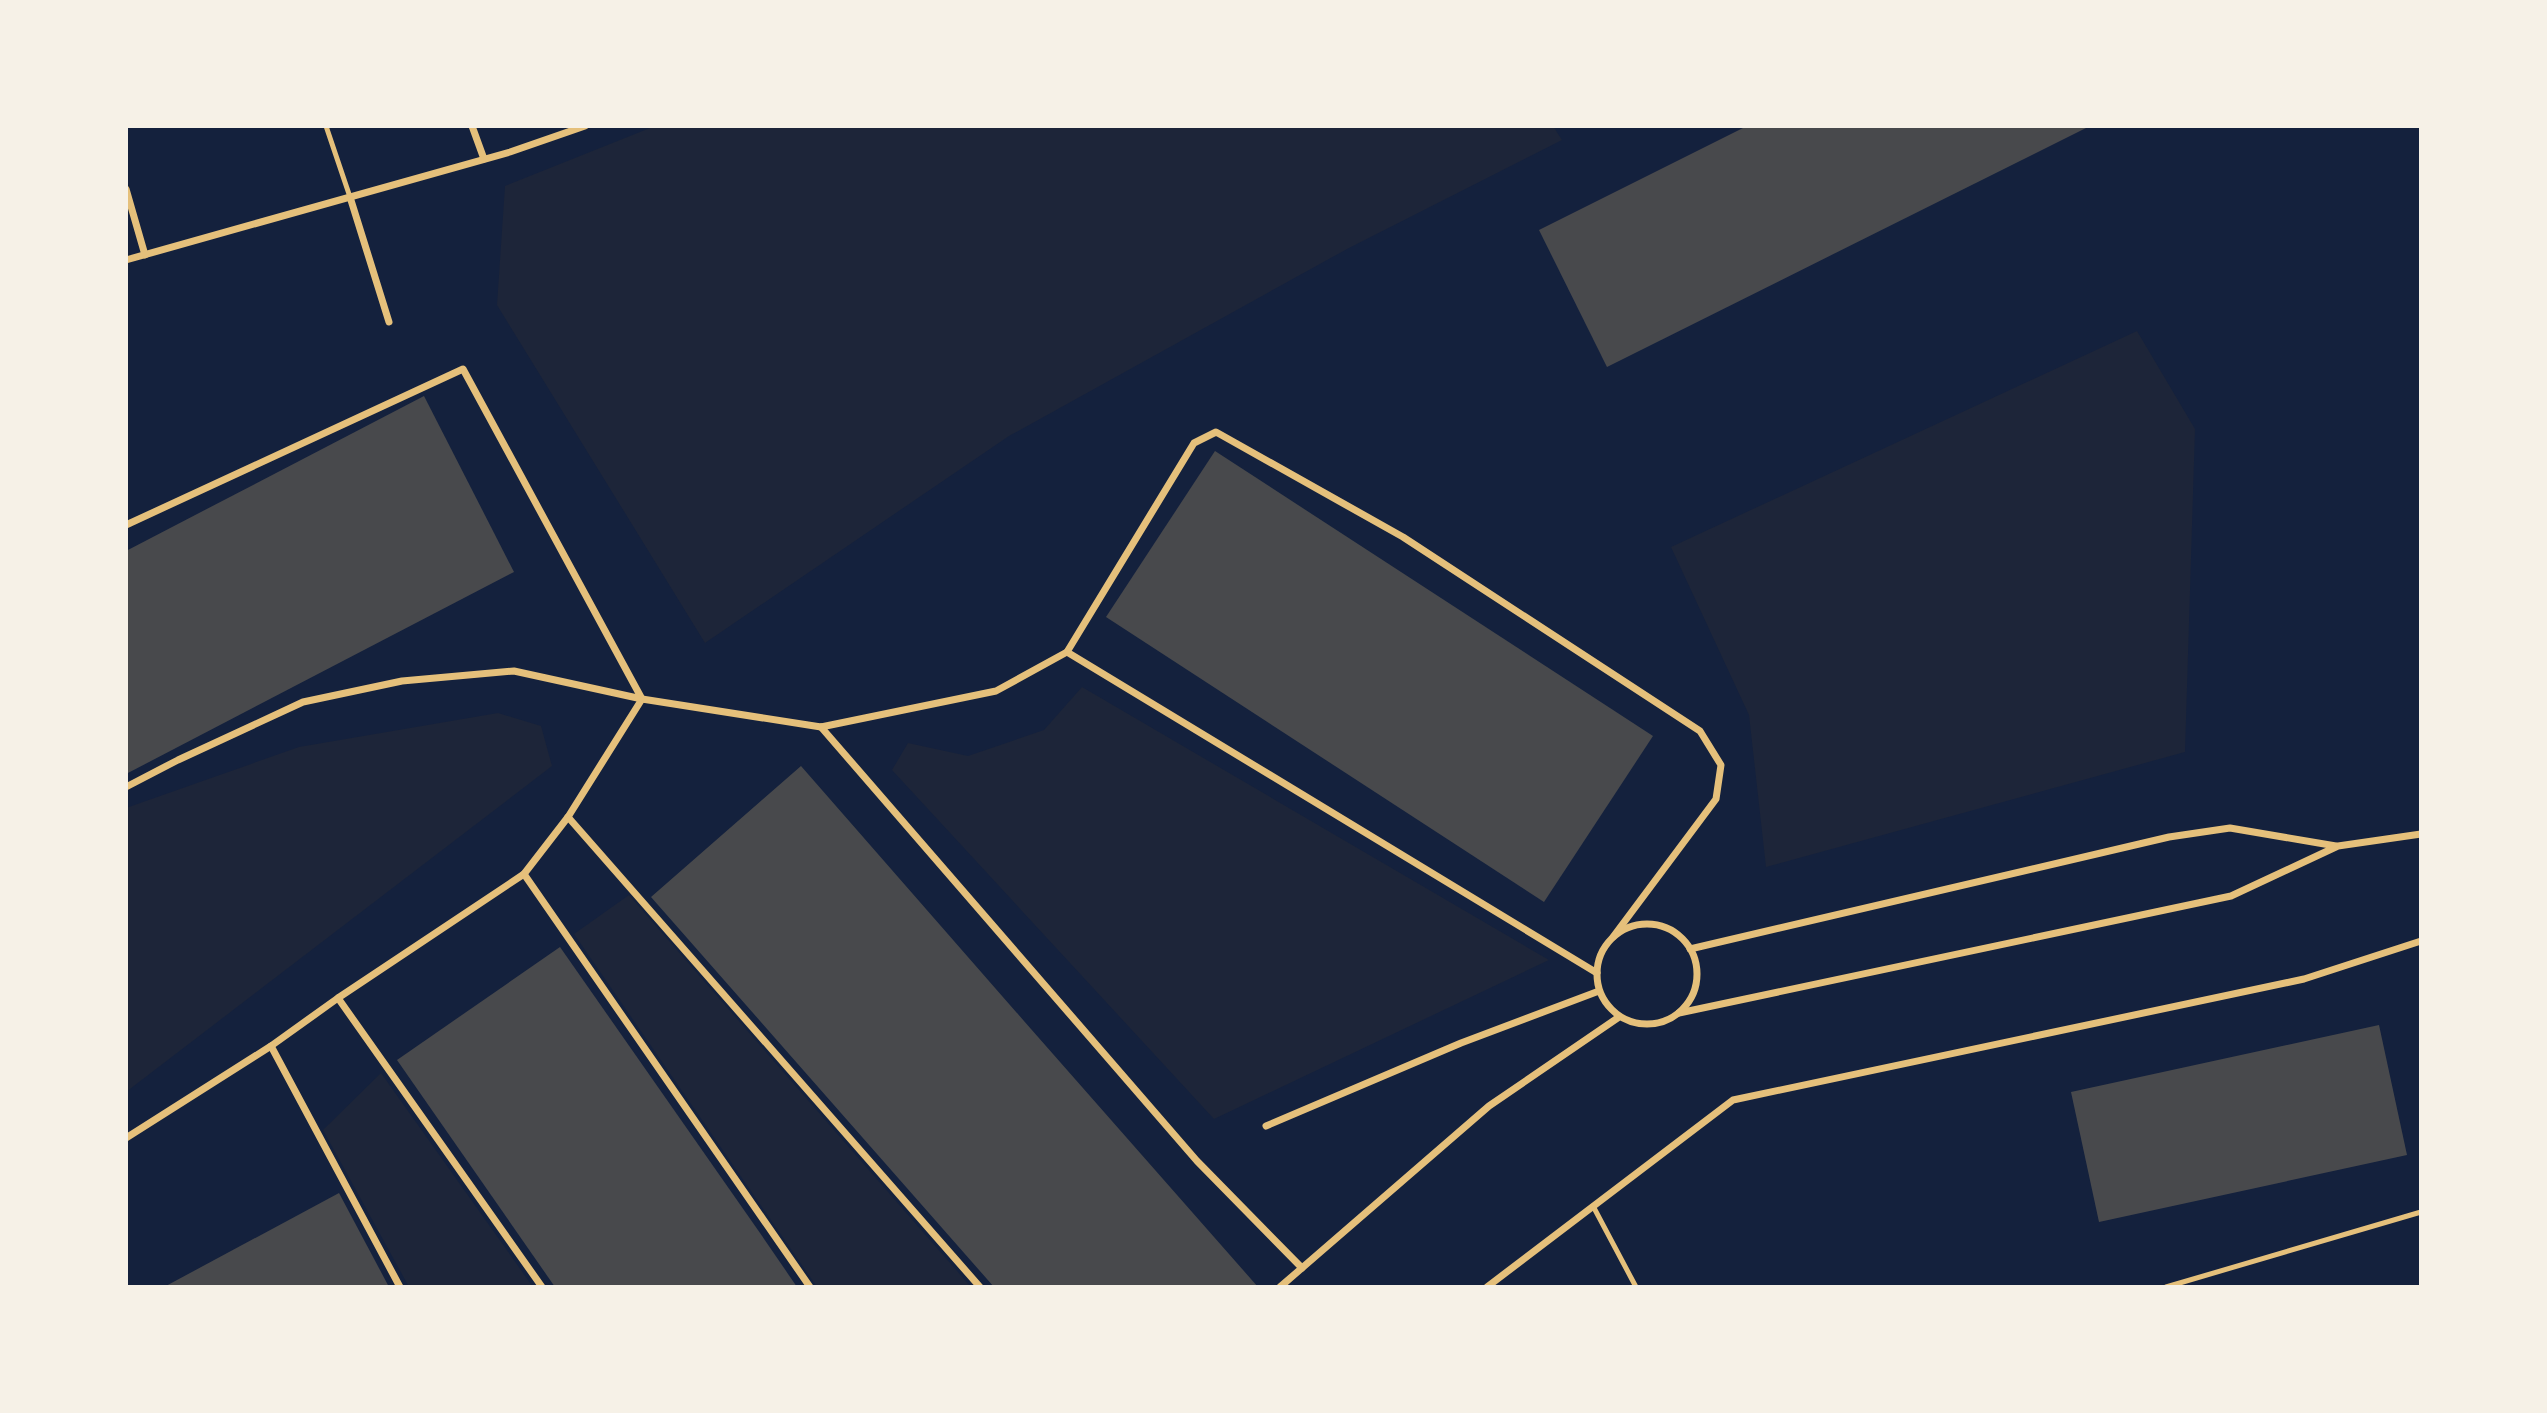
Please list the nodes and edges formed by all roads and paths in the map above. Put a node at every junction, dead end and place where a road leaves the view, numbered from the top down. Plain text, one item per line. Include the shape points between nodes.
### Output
1 (326, 126) edge
2 (472, 126) edge
3 (585, 126) edge
4 (484, 159) junction
5 (126, 189) edge
6 (350, 197) junction
7 (145, 255) junction
8 (126, 260) edge
9 (389, 322) dead end
10 (126, 525) edge
11 (1067, 652) junction
12 (642, 699) junction
13 (821, 727) junction
14 (126, 787) edge
15 (568, 817) junction
16 (2421, 834) edge
17 (2338, 846) junction
18 (524, 874) junction
19 (1613, 937) junction
20 (2421, 942) edge
21 (1690, 949) junction
22 (1597, 973) junction
23 (1599, 991) junction
24 (338, 998) junction
25 (1679, 1013) junction
26 (1619, 1017) junction
27 (271, 1046) junction
28 (1266, 1126) dead end
29 (126, 1138) edge
30 (1593, 1206) junction
31 (2421, 1212) edge
32 (1302, 1268) junction
33 (400, 1287) edge
34 (542, 1287) edge
35 (810, 1287) edge
36 (979, 1287) edge
37 (1280, 1287) edge
38 (1487, 1287) edge
39 (1636, 1287) edge
40 (2166, 1287) edge

1 - 6 lane
2 - 4 street
3 - 4 street
4 - 6 street
5 - 7 street
6 - 7 street
6 - 9 street
7 - 8 street
10 - 12 street via 463,369
11 - 13 street via 996,691
11 - 19 street via 1194,443 1216,432 1403,537 1700,731 1721,765 1716,799
11 - 22 street
12 - 13 street
12 - 14 street via 514,671 402,681 303,702
12 - 15 street
13 - 32 street via 1197,1161
15 - 18 street
15 - 36 street
16 - 17 street
17 - 21 street via 2230,828 2181,835
17 - 25 street via 2231,896
18 - 24 street
18 - 35 street
19 - 21 street via 1633,927 1655,925 1681,937
19 - 22 street via 1604,947
20 - 30 street via 2304,979 1733,1100
21 - 25 street via 1698,976 1695,990
22 - 23 street
23 - 26 street
23 - 28 street
24 - 27 street
24 - 34 street
25 - 26 street via 1649,1025
26 - 32 street via 1489,1106
27 - 29 street
27 - 33 street
30 - 38 street
30 - 39 lane
31 - 40 lane
32 - 37 street

